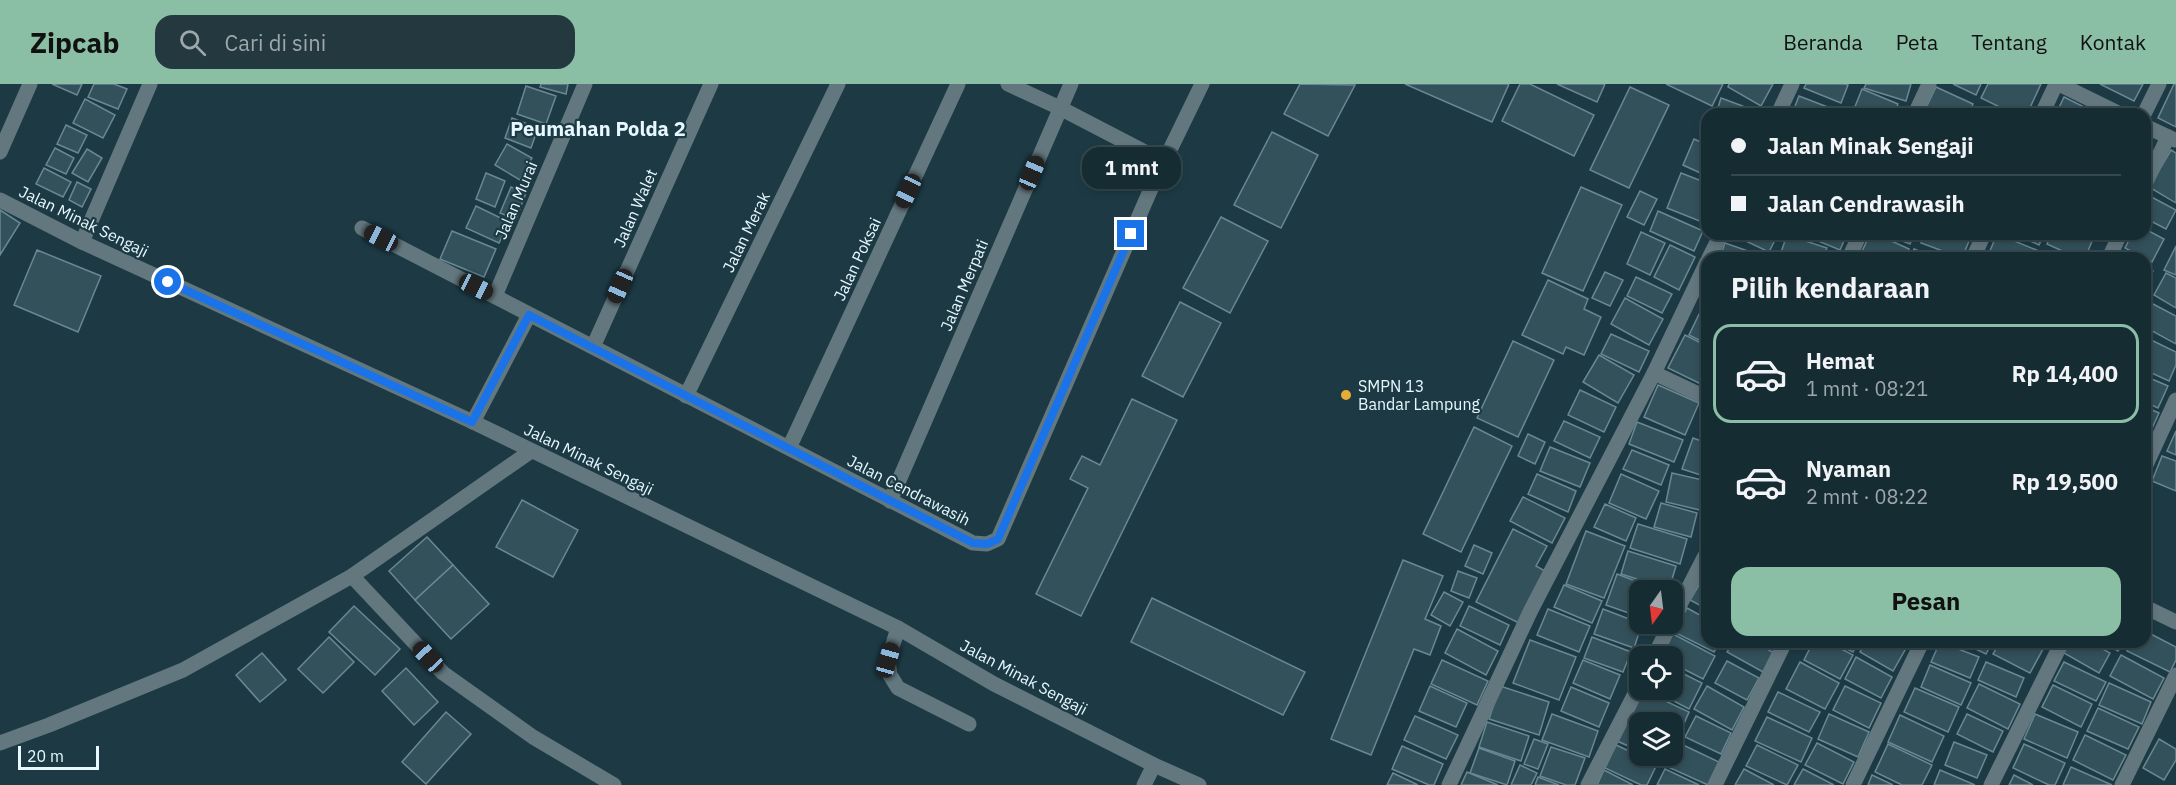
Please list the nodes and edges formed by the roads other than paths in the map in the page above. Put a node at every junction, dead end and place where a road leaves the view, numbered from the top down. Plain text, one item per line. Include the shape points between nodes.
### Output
1 (30, 84) edge
2 (150, 84) edge
3 (585, 84) edge
4 (711, 84) edge
5 (838, 84) edge
6 (958, 84) edge
7 (1008, 84) edge
8 (1071, 84) edge
9 (1202, 84) edge
10 (1792, 84) edge
11 (1929, 84) edge
12 (2058, 84) edge
13 (2159, 84) edge
14 (1060, 108) junction
15 (1781, 108) edge
16 (1919, 108) edge
17 (2045, 108) edge
18 (2108, 108) edge
19 (2147, 108) edge
20 (2151, 129) edge
21 (2172, 139) edge
22 (0, 152) edge
23 (1164, 162) junction
24 (2151, 174) edge
25 (0, 200) edge
26 (362, 228) dead end
27 (82, 242) junction
28 (1701, 275) edge
29 (495, 296) junction
30 (529, 315) junction
31 (593, 347) junction
32 (1654, 373) junction
33 (1701, 395) edge
34 (686, 396) junction
35 (2176, 400) edge
36 (472, 422) junction
37 (789, 448) junction
38 (531, 451) junction
39 (2151, 454) edge
40 (890, 501) junction
41 (1701, 564) edge
42 (352, 576) junction
43 (1683, 599) edge
44 (2151, 610) edge
45 (2176, 622) edge
46 (898, 628) junction
47 (1782, 648) edge
48 (1919, 648) edge
49 (2059, 648) edge
50 (2176, 675) edge
51 (1632, 700) edge
52 (969, 724) dead end
53 (0, 743) edge
54 (1154, 765) junction
55 (614, 785) edge
56 (1144, 785) edge
57 (1199, 785) edge
58 (1449, 785) edge
59 (1588, 785) edge
60 (1714, 785) edge
61 (1853, 785) edge
62 (1991, 785) edge
63 (2122, 785) edge

1 - 22 street
2 - 27 street
3 - 29 street, Jalan Murai
4 - 31 street, Jalan Walet
5 - 34 street, Jalan Merak
6 - 37 street, Jalan Poksai
7 - 14 street
8 - 14 street, Jalan Merpati
9 - 23 street, Jalan Cendrawasih
10 - 15 street
11 - 16 street
12 - 17 street
12 - 18 street
13 - 19 street
14 - 23 street
14 - 40 street, Jalan Merpati
20 - 21 street
21 - 24 street
23 - 40 street, Jalan Cendrawasih via 998,539 987,544 973,543
25 - 27 street, Jalan Minak Sengaji
26 - 29 street, Jalan Cendrawasih
27 - 36 street, Jalan Minak Sengaji
28 - 32 street
29 - 30 street, Jalan Cendrawasih
30 - 31 street, Jalan Cendrawasih
30 - 36 street
31 - 34 street, Jalan Cendrawasih
32 - 33 street
32 - 58 street via 1531,610
34 - 37 street, Jalan Cendrawasih
35 - 39 street
36 - 38 street, Jalan Minak Sengaji
37 - 40 street, Jalan Cendrawasih
38 - 42 street
38 - 46 street, Jalan Minak Sengaji
41 - 43 street
42 - 53 street via 183,670
42 - 55 street via 443,673 533,737
44 - 45 street
46 - 52 street via 888,660 890,675 898,688
46 - 54 street, Jalan Minak Sengaji via 994,684
47 - 60 street
48 - 61 street
49 - 62 street
50 - 63 street
51 - 59 street
54 - 56 street
54 - 57 street, Jalan Minak Sengaji

